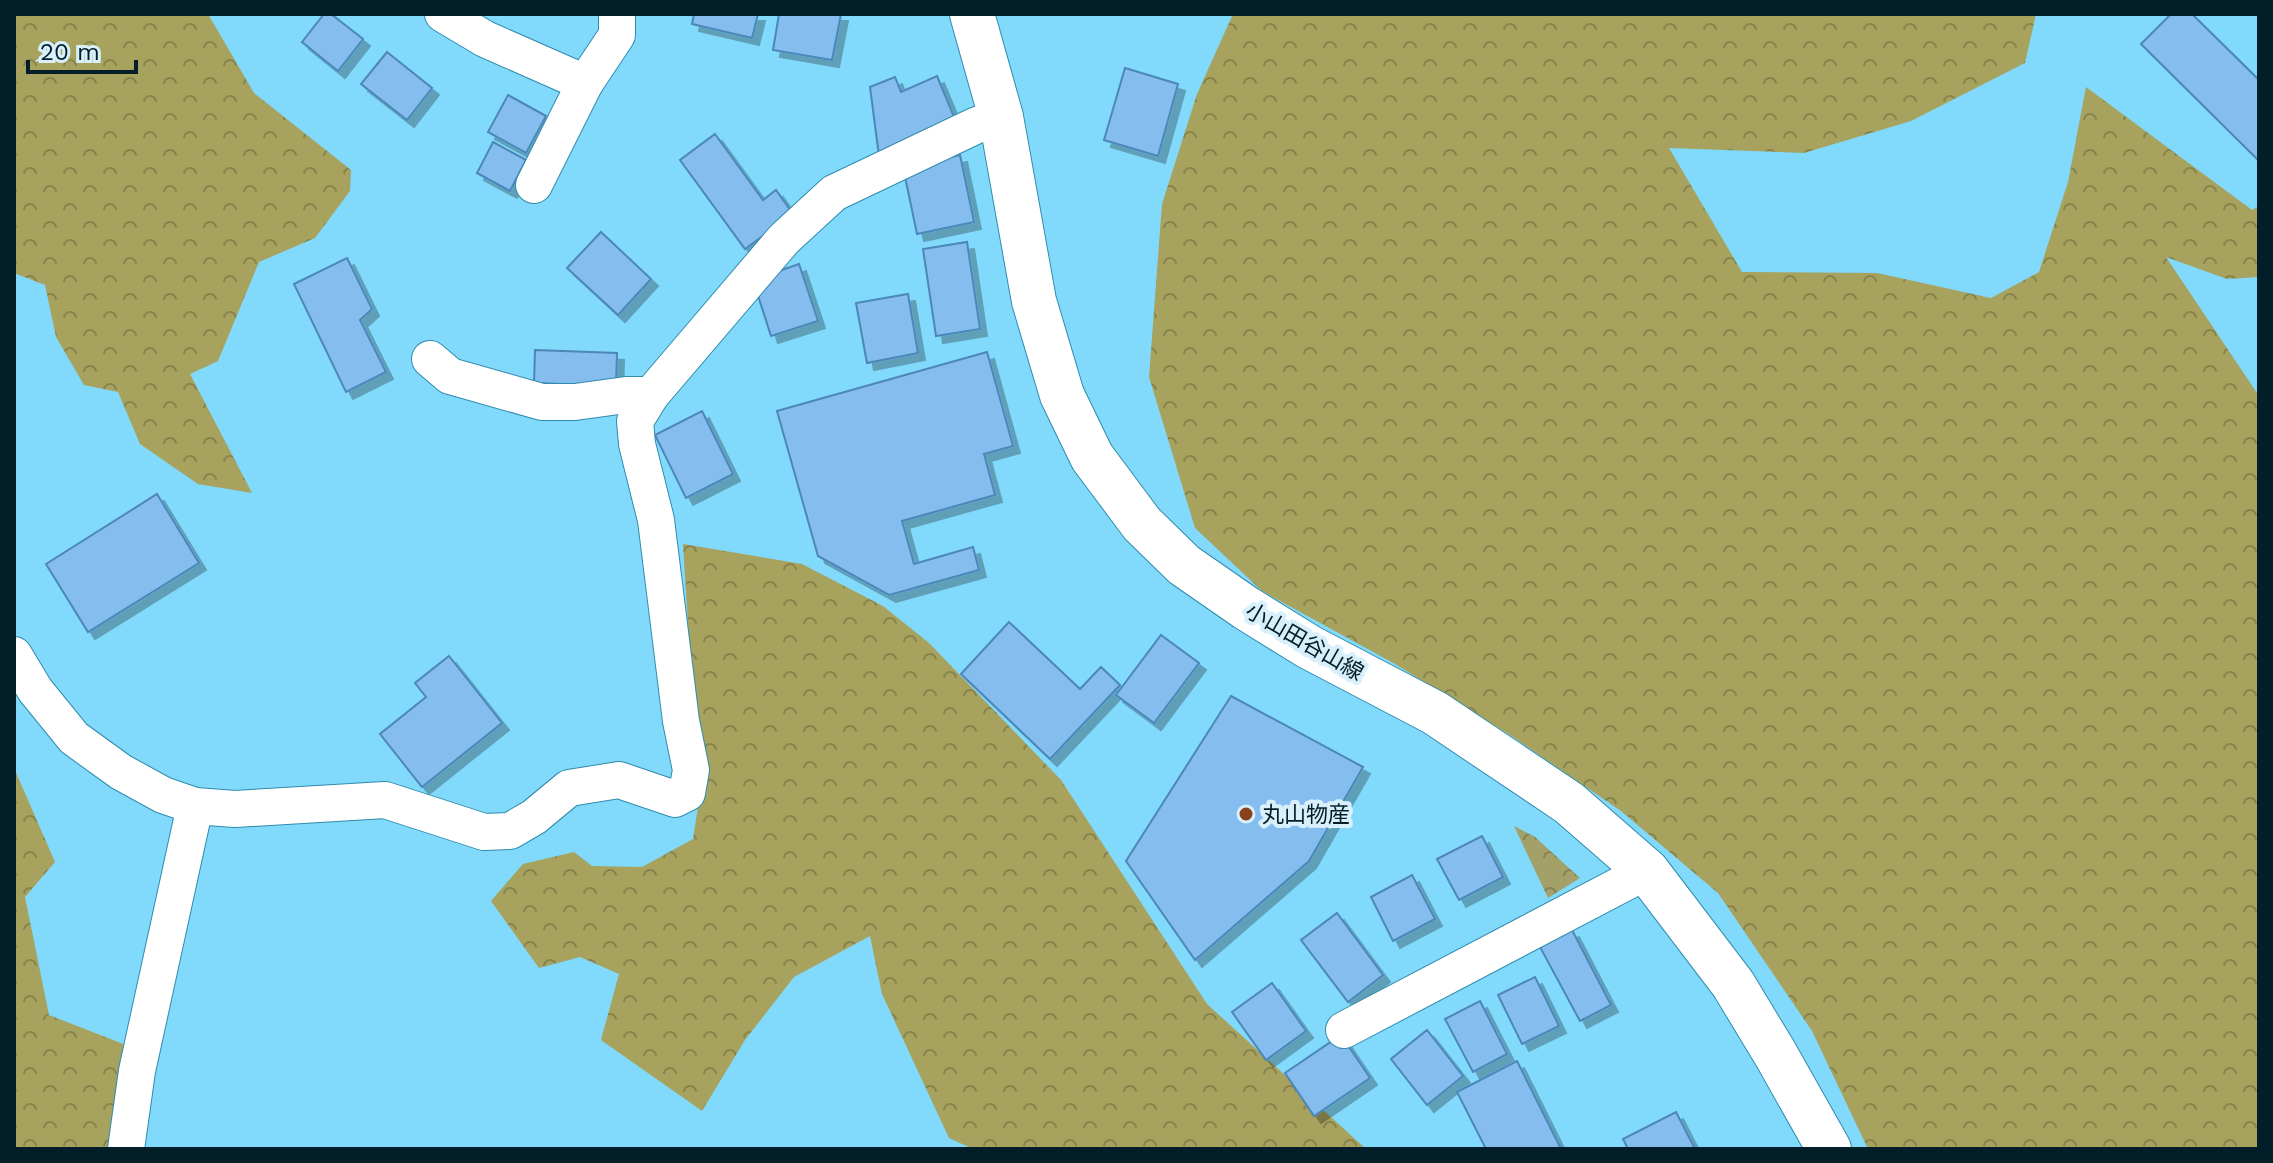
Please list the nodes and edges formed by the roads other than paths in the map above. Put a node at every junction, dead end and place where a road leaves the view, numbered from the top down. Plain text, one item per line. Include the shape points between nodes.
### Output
1 (443, 14) edge
2 (617, 14) edge
3 (972, 14) edge
4 (585, 83) junction
5 (1001, 117) junction
6 (534, 185) dead end
7 (430, 359) dead end
8 (651, 395) junction
9 (14, 655) edge
10 (195, 806) junction
11 (1647, 871) junction
12 (1344, 1030) dead end
13 (126, 1149) edge
14 (1829, 1149) edge

1 - 4 street via 485,39
2 - 4 street via 617,35
3 - 5 main road, 小山田谷山線
4 - 6 street
5 - 8 street via 834,193 784,239
5 - 11 main road, 小山田谷山線 via 1034,301 1062,395 1092,457 1142,524 1184,565 1246,608 1435,713 1569,803
7 - 8 street via 450,376 542,402
8 - 10 street via 635,421 637,444 656,520 691,770 687,793 675,799 619,780 569,788 510,831 484,832 385,800 235,809
9 - 10 street via 74,738 121,772
10 - 13 street via 137,1071
11 - 12 street
11 - 14 main road, 小山田谷山線 via 1733,984

